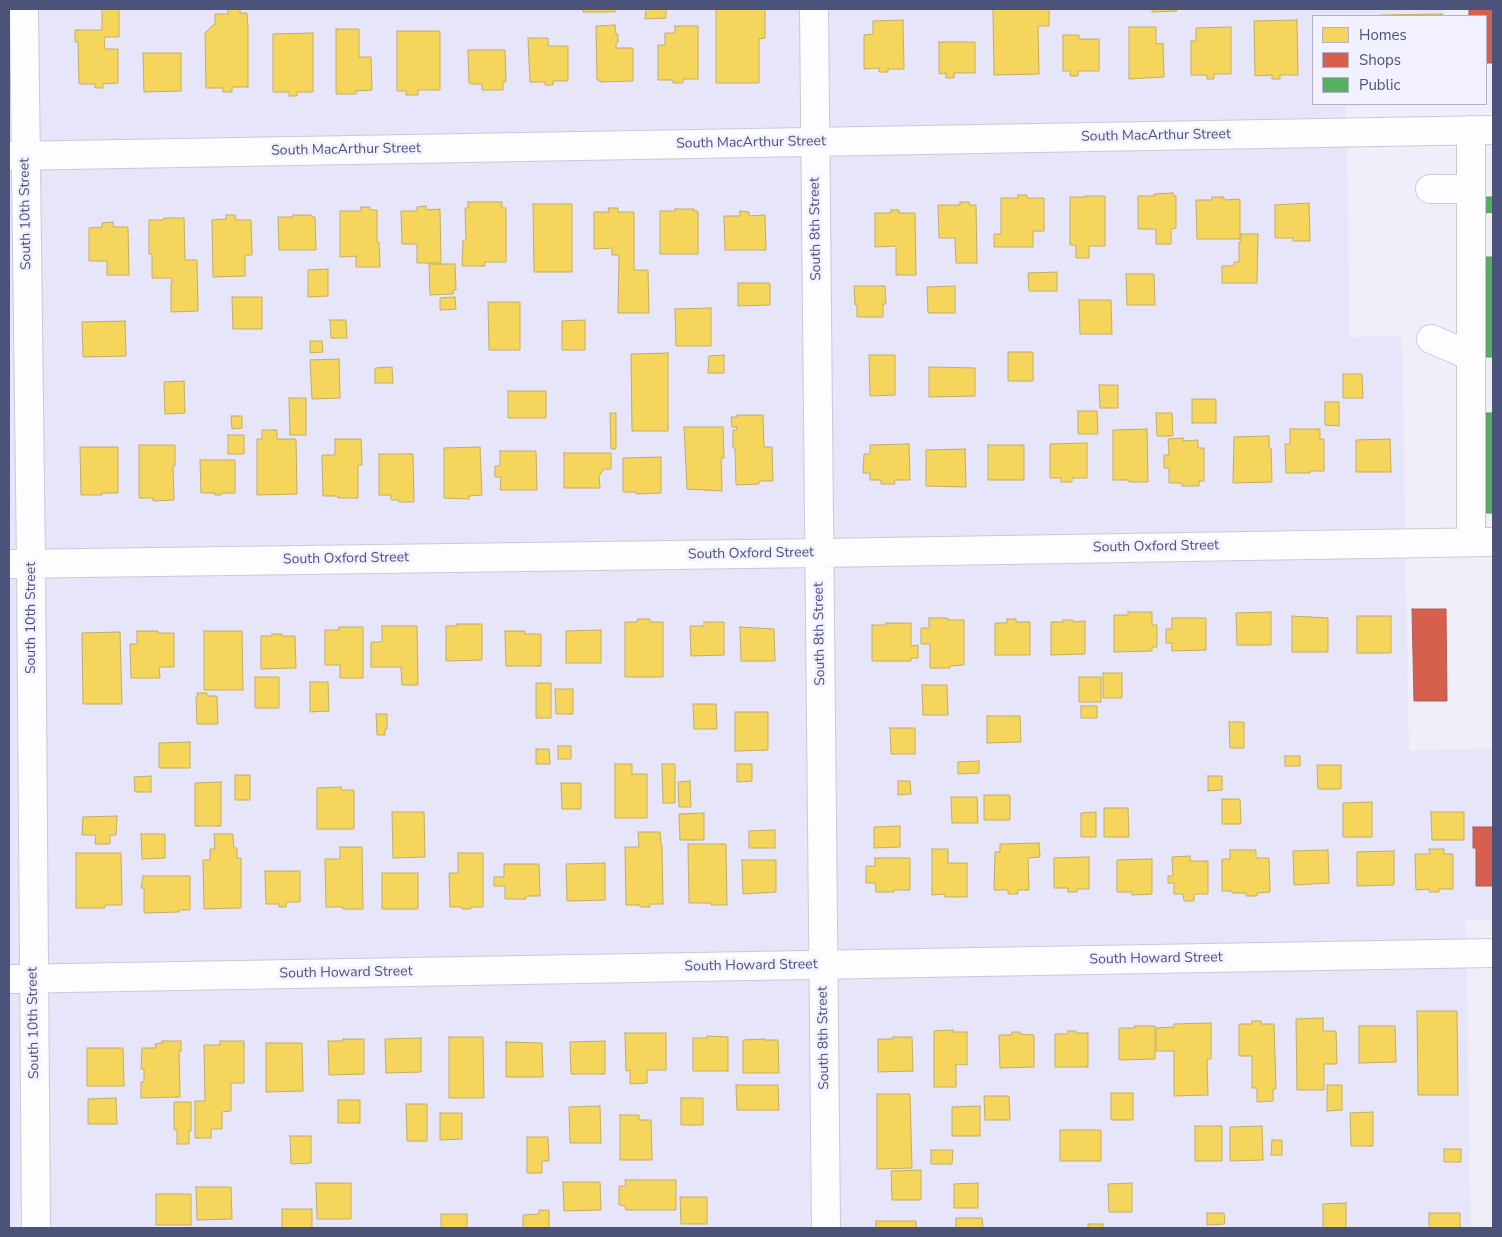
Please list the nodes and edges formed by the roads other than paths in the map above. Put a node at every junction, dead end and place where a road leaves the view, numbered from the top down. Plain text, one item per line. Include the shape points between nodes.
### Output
1 (24, 9) edge
2 (814, 9) edge
3 (1482, 130) edge
4 (816, 142) junction
5 (17, 156) edge
6 (1430, 188) dead end
7 (1470, 189) junction
8 (1431, 339) dead end
9 (1471, 356) junction
10 (1482, 542) edge
11 (819, 553) junction
12 (20, 564) edge
13 (1493, 953) edge
14 (824, 965) junction
15 (21, 979) edge
16 (36, 1228) edge
17 (826, 1228) edge

1 - 5 street, South 10th Street
2 - 4 street, South 8th Street
3 - 4 street, South MacArthur Street
3 - 7 street
4 - 5 street, South MacArthur Street
4 - 11 street, South 8th Street
5 - 12 street, South 10th Street
6 - 7 street
7 - 9 street
8 - 9 street
9 - 10 street
10 - 11 street, South Oxford Street
11 - 12 street, South Oxford Street
11 - 14 street, South 8th Street
12 - 15 street, South 10th Street
13 - 14 street, South Howard Street
14 - 15 street, South Howard Street
14 - 17 street, South 8th Street
15 - 16 street, South 10th Street

